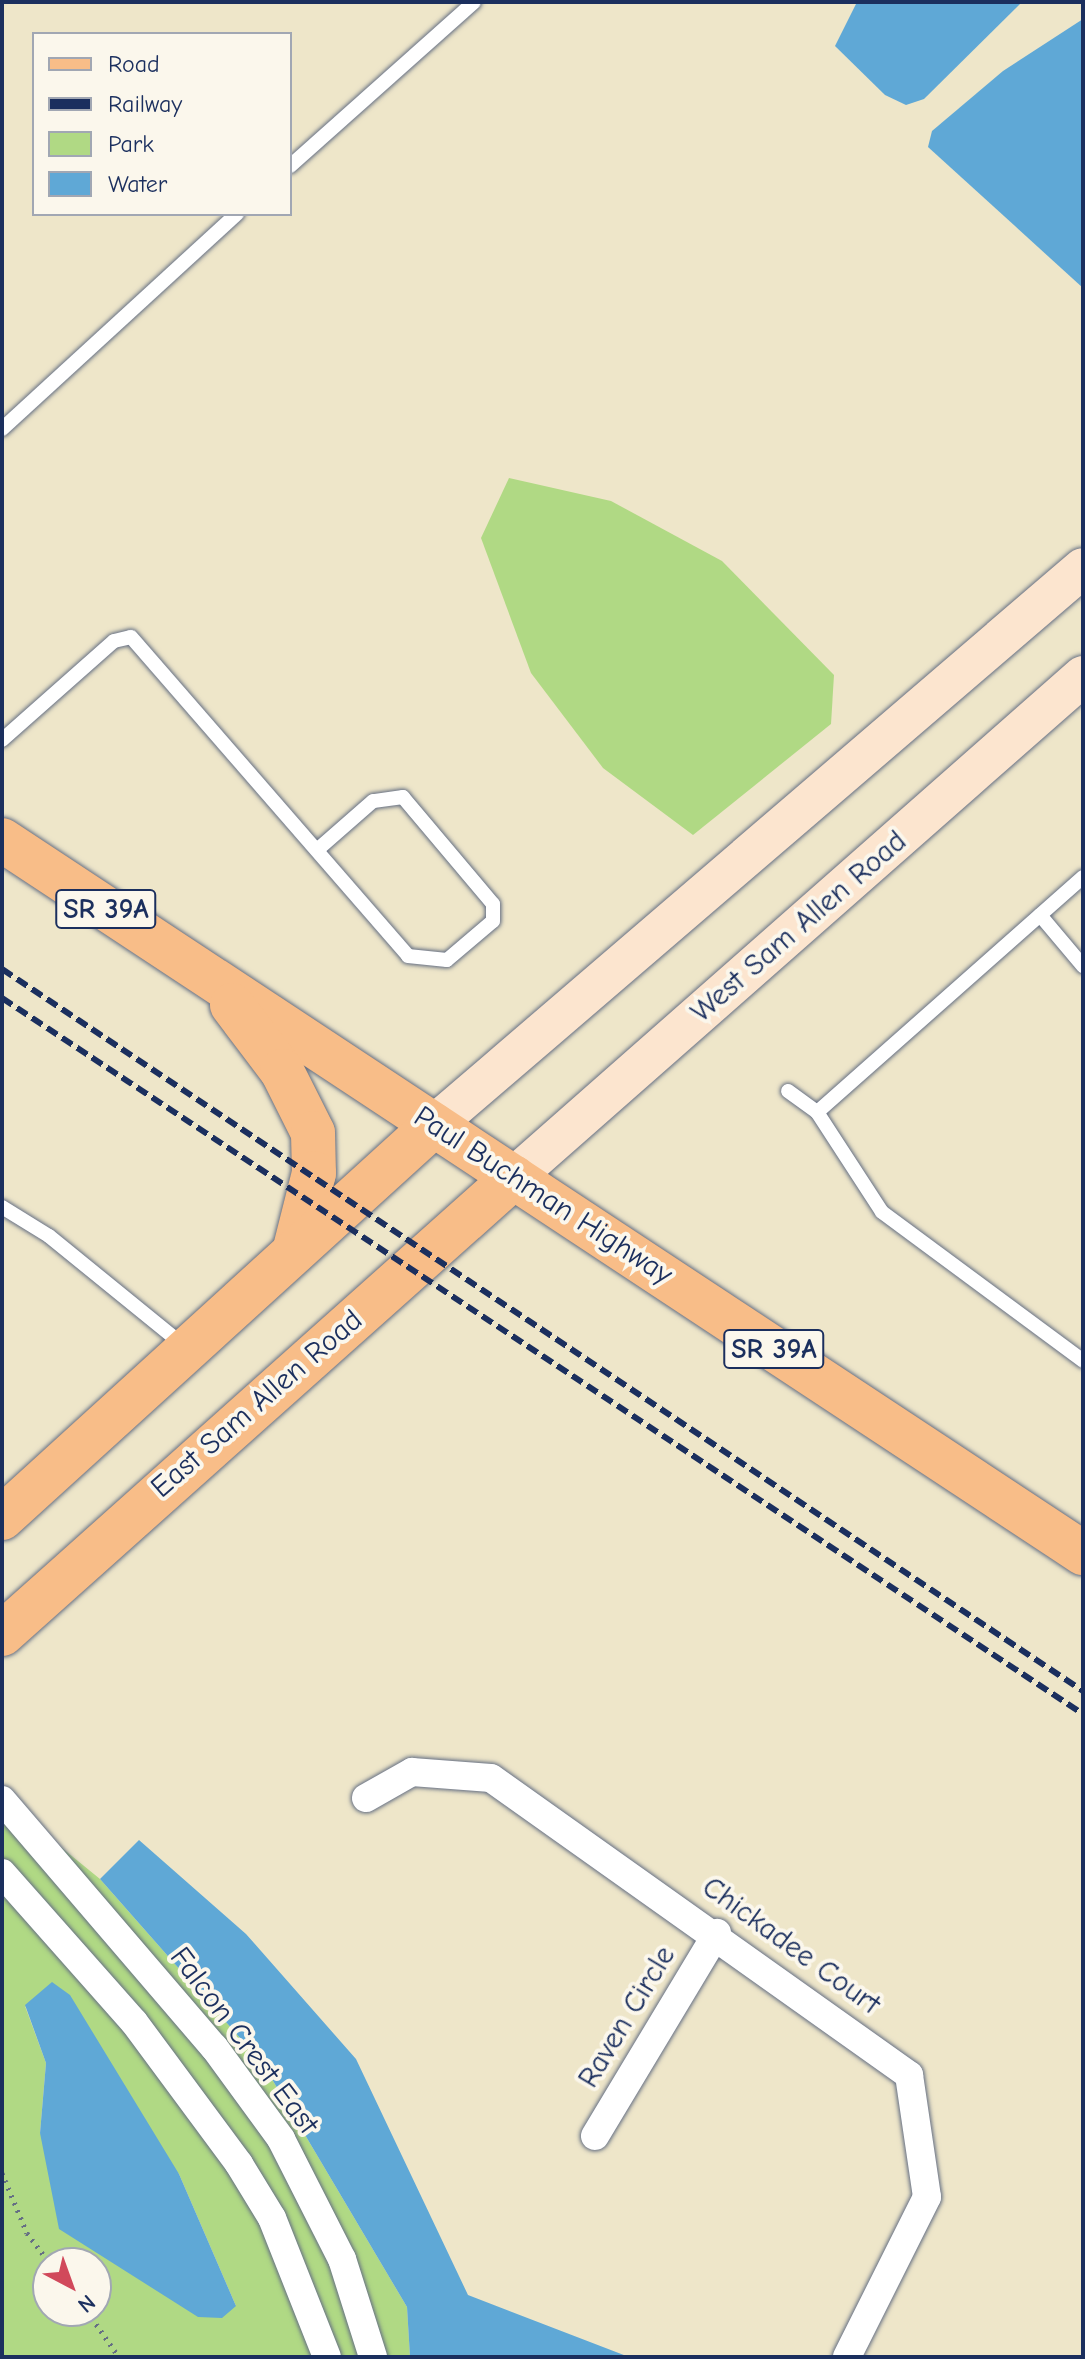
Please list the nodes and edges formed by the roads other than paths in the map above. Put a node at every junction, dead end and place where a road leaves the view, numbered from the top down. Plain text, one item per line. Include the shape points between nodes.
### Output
1 (474, 2) edge
2 (292, 164) edge
3 (235, 216) edge
4 (2, 429) edge
5 (1083, 568) edge
6 (1083, 676) edge
7 (2, 740) edge
8 (2, 840) edge
9 (317, 850) junction
10 (1083, 877) edge
11 (1040, 915) junction
12 (1083, 966) edge
13 (211, 978) junction
14 (788, 1091) dead end
15 (817, 1112) junction
16 (434, 1125) junction
17 (514, 1177) junction
18 (2, 1207) edge
19 (294, 1252) junction
20 (187, 1348) junction
21 (1083, 1361) edge
22 (2, 1518) edge
23 (1083, 1553) edge
24 (2, 1634) edge
25 (366, 1798) dead end
26 (2, 1800) edge
27 (2, 1873) edge
28 (717, 1933) junction
29 (240, 2083) junction
30 (201, 2108) junction
31 (595, 2136) dead end
32 (327, 2357) edge
33 (373, 2357) edge
34 (847, 2357) edge

1 - 2 lane
3 - 4 lane
5 - 16 street
6 - 17 street, West Sam Allen Road
7 - 9 lane via 114,641 131,637
8 - 13 main road, Paul Buchman Highway / SR 39A
9 - 9 lane via 419,961 447,960 493,921 493,904 403,797 373,801
10 - 11 lane
11 - 12 lane
11 - 15 lane
13 - 16 main road, Paul Buchman Highway / SR 39A
13 - 19 main road via 282,1071 313,1133 314,1173
14 - 15 lane
15 - 21 lane via 882,1212
16 - 17 main road, Paul Buchman Highway / SR 39A
16 - 19 main road
17 - 23 main road, Paul Buchman Highway / SR 39A
17 - 24 main road, East Sam Allen Road
18 - 20 lane via 49,1236
19 - 20 main road
20 - 22 main road
25 - 28 street, Chickadee Court via 412,1772 491,1778
26 - 29 street, Falcon Crest East
27 - 30 street
28 - 31 street, Raven Circle
28 - 34 street, Chickadee Court via 909,2075 927,2197
29 - 30 street
29 - 33 street, Falcon Crest East via 306,2184 342,2259
30 - 32 street via 272,2218

